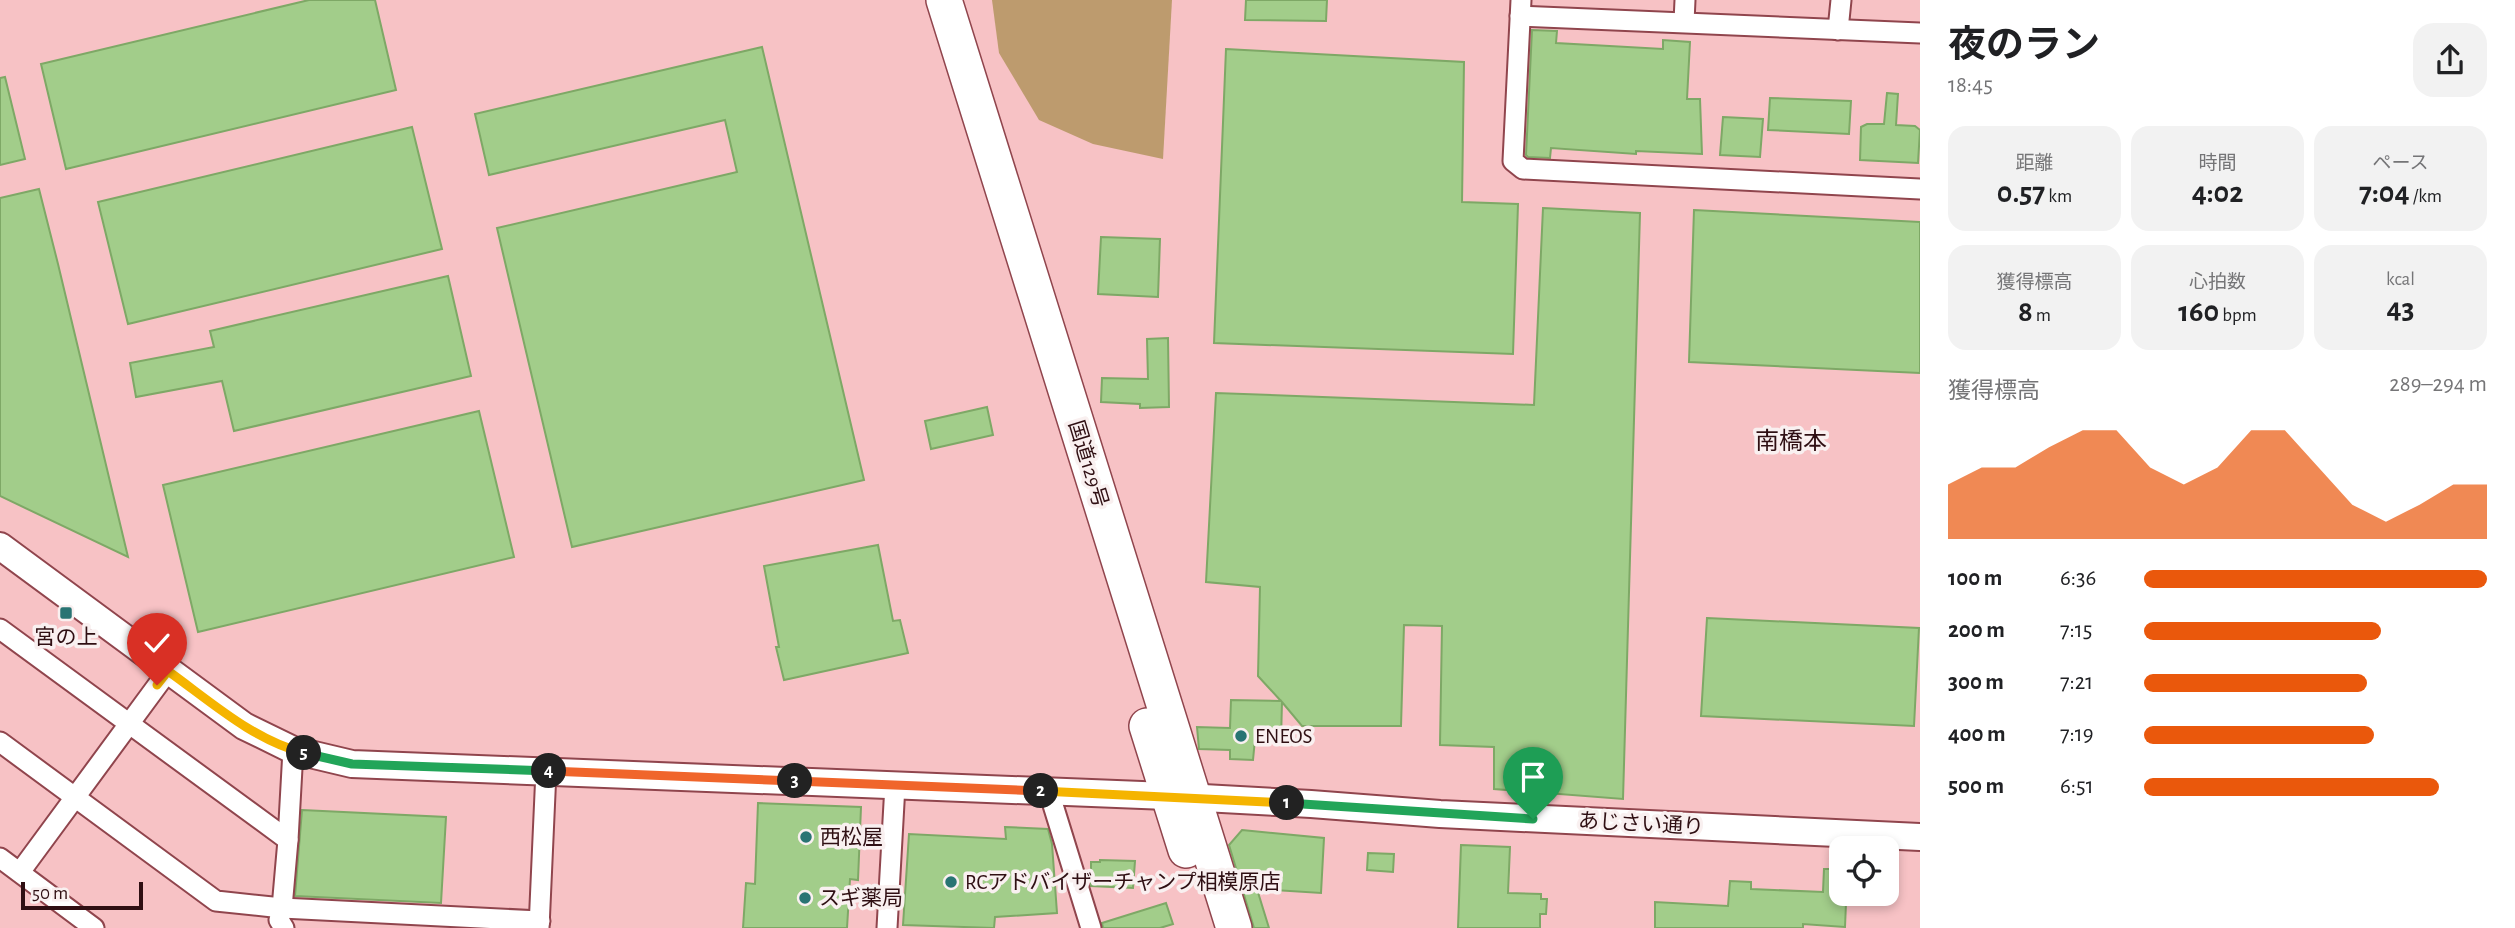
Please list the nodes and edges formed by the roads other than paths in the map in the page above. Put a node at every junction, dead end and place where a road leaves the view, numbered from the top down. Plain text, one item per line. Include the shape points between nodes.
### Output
1 (925, 0) edge
2 (944, 0) edge
3 (1685, 0) edge
4 (1841, 0) edge
5 (1520, 8) edge
6 (1684, 22) junction
7 (1838, 30) junction
8 (1920, 33) edge
9 (1920, 189) edge
10 (0, 547) edge
11 (0, 629) edge
12 (168, 671) junction
13 (128, 723) junction
14 (0, 742) edge
15 (293, 750) junction
16 (546, 771) junction
17 (895, 785) junction
18 (1049, 792) junction
19 (74, 797) junction
20 (1181, 797) junction
21 (1920, 837) edge
22 (288, 840) junction
23 (0, 858) edge
24 (20, 872) junction
25 (283, 918) edge
26 (539, 925) edge
27 (1086, 927) edge
28 (94, 928) edge
29 (887, 928) edge
30 (1211, 928) edge
31 (1234, 928) edge

1 - 20 highway, 国道129号
2 - 20 highway, 国道129号
3 - 6 street
4 - 7 street
5 - 6 street
5 - 9 street via 1513,161 1523,169
6 - 7 street
7 - 8 street
10 - 12 street, あじさい通り
11 - 13 street
12 - 13 street
12 - 15 street, あじさい通り via 244,726
13 - 19 street
13 - 22 street
14 - 19 street
15 - 16 street, あじさい通り via 352,764
15 - 22 street
16 - 17 street, あじさい通り
16 - 26 street
17 - 18 street, あじさい通り
17 - 29 street
18 - 20 street, あじさい通り
18 - 27 street
19 - 24 street
19 - 25 street via 216,901
20 - 21 street, あじさい通り
20 - 30 highway, 国道129号
20 - 31 highway, 国道129号
22 - 25 street
23 - 24 street
24 - 28 street
25 - 26 street

